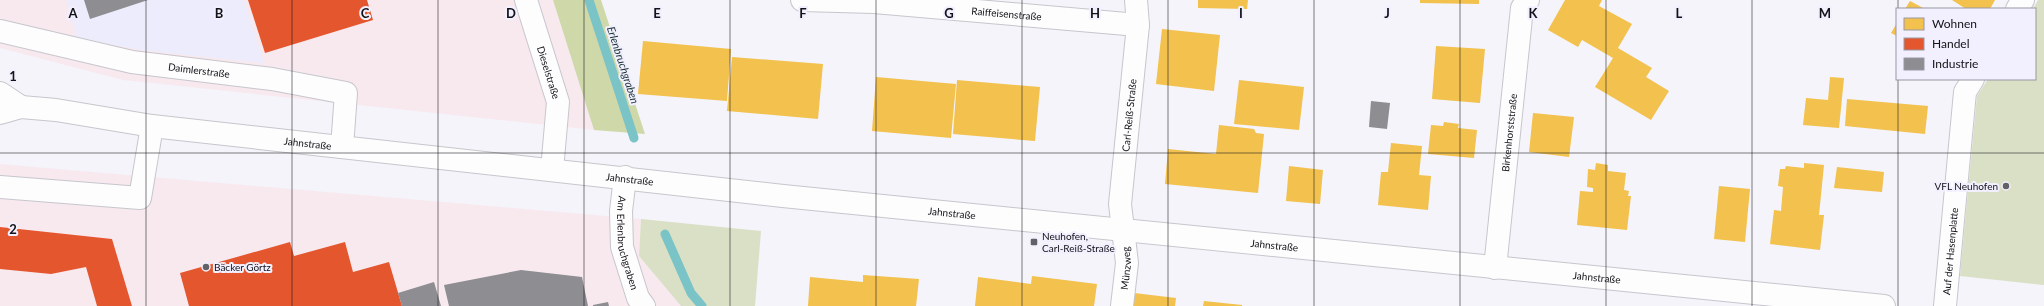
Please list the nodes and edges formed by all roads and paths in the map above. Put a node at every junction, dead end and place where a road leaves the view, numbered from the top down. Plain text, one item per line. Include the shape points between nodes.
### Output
1 (526, 0) edge
2 (802, 0) edge
3 (1136, 0) edge
4 (1528, 0) edge
5 (874, 1) edge
6 (1138, 26) junction
7 (0, 31) edge
8 (1972, 80) edge
9 (0, 93) edge
10 (21, 106) junction
11 (0, 113) edge
12 (152, 126) junction
13 (342, 147) junction
14 (552, 170) junction
15 (625, 177) junction
16 (0, 186) edge
17 (1122, 231) junction
18 (1495, 268) junction
19 (1716, 298) edge
20 (644, 306) edge
21 (1122, 306) edge
22 (1884, 306) edge
23 (1945, 306) edge

1 - 14 street, Dieselstraße via 558,102
2 - 5 street, Raiffeisenstraße
3 - 6 street, Carl-Reiß-Straße
4 - 18 street, Birkenhorststraße via 1522,8
5 - 6 street, Raiffeisenstraße
6 - 17 street, Carl-Reiß-Straße via 1120,204
7 - 13 street, Daimlerstraße via 132,62 272,79 346,93
8 - 23 street, Auf der Hasenplatte via 1965,92
9 - 10 street, Jahnstraße
10 - 11 street, Jahnstraße
10 - 12 street, Jahnstraße
12 - 13 street, Jahnstraße
12 - 16 street via 140,198
13 - 14 street, Jahnstraße
14 - 15 street, Jahnstraße
15 - 17 street, Jahnstraße
15 - 20 street, Am Erlenbruchgraben via 621,211 622,247 638,298
17 - 18 street, Jahnstraße
17 - 21 street, Münzweg via 1127,263
18 - 19 street, Jahnstraße
19 - 22 street, Jahnstraße

